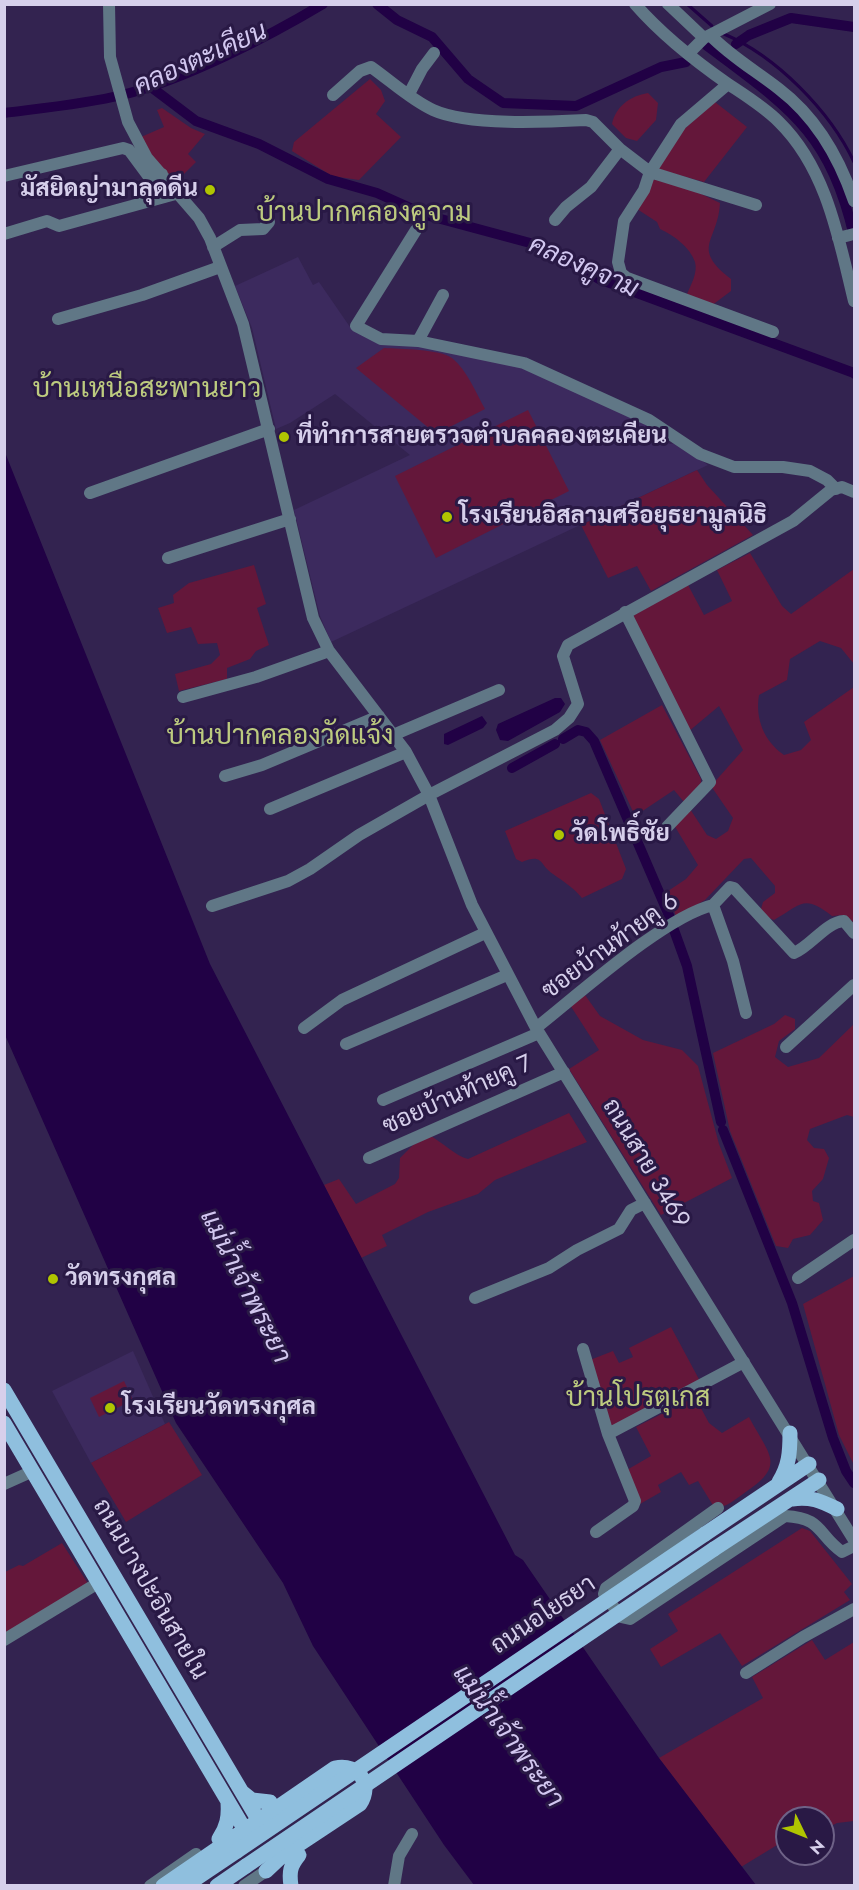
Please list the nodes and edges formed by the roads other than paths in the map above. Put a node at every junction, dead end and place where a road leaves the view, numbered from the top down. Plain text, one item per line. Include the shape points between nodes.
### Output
1 (109, 4) edge
2 (635, 4) edge
3 (668, 4) edge
4 (770, 4) edge
5 (707, 37) junction
6 (434, 53) dead end
7 (688, 54) junction
8 (728, 84) junction
9 (409, 94) junction
10 (333, 95) dead end
11 (620, 148) junction
12 (650, 172) junction
13 (162, 174) junction
14 (4, 176) edge
15 (179, 193) junction
16 (855, 201) edge
17 (756, 206) dead end
18 (555, 220) dead end
19 (269, 222) dead end
20 (416, 230) dead end
21 (4, 234) edge
22 (846, 236) edge
23 (213, 247) junction
24 (220, 267) junction
25 (443, 295) dead end
26 (855, 301) edge
27 (58, 319) dead end
28 (773, 332) dead end
29 (418, 341) junction
30 (269, 429) junction
31 (836, 489) junction
32 (855, 492) edge
33 (90, 493) dead end
34 (290, 519) junction
35 (168, 558) dead end
36 (625, 612) junction
37 (329, 651) junction
38 (499, 690) dead end
39 (183, 697) dead end
40 (379, 716) junction
41 (393, 735) junction
42 (406, 752) junction
43 (225, 776) dead end
44 (429, 795) junction
45 (270, 809) dead end
46 (668, 827) dead end
47 (713, 905) junction
48 (212, 906) dead end
49 (485, 933) junction
50 (855, 933) edge
51 (507, 975) junction
52 (855, 985) edge
53 (746, 1013) dead end
54 (304, 1028) dead end
55 (538, 1030) junction
56 (346, 1044) dead end
57 (786, 1047) dead end
58 (564, 1072) junction
59 (383, 1100) dead end
60 (369, 1158) dead end
61 (645, 1203) junction
62 (855, 1240) edge
63 (798, 1278) dead end
64 (475, 1298) dead end
65 (583, 1349) dead end
66 (744, 1362) junction
67 (4, 1390) edge
68 (4, 1423) edge
69 (790, 1433) junction
70 (608, 1434) junction
71 (809, 1464) junction
72 (33, 1471) junction
73 (819, 1479) junction
74 (4, 1484) edge
75 (777, 1485) junction
76 (788, 1499) junction
77 (718, 1508) dead end
78 (837, 1509) junction
79 (596, 1532) dead end
80 (855, 1540) edge
81 (855, 1546) edge
82 (98, 1583) junction
83 (855, 1609) edge
84 (4, 1640) edge
85 (746, 1673) dead end
86 (240, 1790) junction
87 (228, 1802) junction
88 (270, 1802) junction
89 (257, 1817) junction
90 (243, 1827) junction
91 (412, 1834) dead end
92 (219, 1839) junction
93 (299, 1856) junction
94 (269, 1878) edge
95 (150, 1886) edge
96 (163, 1886) edge
97 (185, 1886) edge
98 (217, 1886) edge
99 (244, 1886) edge
100 (291, 1886) edge
101 (394, 1886) edge

1 - 13 street, ถนนสาย 3469 via 110,57 128,122 147,158
2 - 7 street
3 - 5 street
4 - 5 street
5 - 7 street
5 - 16 street via 782,91 808,116 832,148
6 - 9 street
7 - 8 street
8 - 12 street via 681,124
8 - 22 street via 773,117 797,144
9 - 10 street via 366,67
9 - 11 street via 434,110 478,119 586,120
11 - 12 street
11 - 18 street via 591,187
12 - 17 street
12 - 28 street via 644,190 624,221 618,262 621,273
13 - 14 street via 149,177 129,150 123,148
13 - 15 street, ถนนสาย 3469
15 - 21 street via 59,226 47,220
15 - 23 street, ถนนสาย 3469 via 199,218
19 - 23 street via 263,229 240,230
20 - 29 street via 356,326 381,339
22 - 26 street
23 - 24 street, ถนนสาย 3469
24 - 27 street
24 - 30 street, ถนนสาย 3469 via 246,332
25 - 29 street
29 - 31 street via 524,363 649,420 700,454 734,467 810,471
30 - 33 street
30 - 34 street, ถนนสาย 3469
31 - 32 street
31 - 36 street via 793,521
34 - 35 street
34 - 37 street, ถนนสาย 3469 via 313,618
36 - 44 street via 578,637 564,650 564,663 578,704 569,718 541,738
36 - 46 street via 710,782
37 - 39 street via 256,678
37 - 40 street, ถนนสาย 3469
38 - 41 street
40 - 41 street, ถนนสาย 3469
40 - 43 street via 262,765
41 - 42 street, ถนนสาย 3469
42 - 44 street, ถนนสาย 3469
42 - 45 street
44 - 48 street via 288,881
44 - 49 street, ถนนสาย 3469
47 - 50 street, ซอยบ้านท้ายคู 6 via 725,890 735,888 794,953 836,922 844,921
47 - 53 street
47 - 55 street, ซอยบ้านท้ายคู 6 via 699,909 649,940
49 - 51 street, ถนนสาย 3469
49 - 54 street via 342,1000
51 - 55 street, ถนนสาย 3469
51 - 56 street
52 - 57 street
55 - 58 street, ถนนสาย 3469
55 - 59 street, ซอยบ้านท้ายคู 6
58 - 60 street, ซอยบ้านท้ายคู 7
58 - 61 street, ถนนสาย 3469
61 - 64 street via 631,1209 619,1229 549,1268
61 - 66 street, ถนนสาย 3469
62 - 63 street
65 - 70 street
66 - 69 street, ถนนสาย 3469
66 - 70 street
67 - 86 main road, ถนนบางปะอินสายใน
68 - 72 main road, ถนนบางปะอินสายใน
69 - 71 street, ถนนสาย 3469
69 - 75 main road via 787,1470
70 - 79 street via 635,1501
71 - 73 street, ถนนสาย 3469
71 - 75 main road, ถนนอโยธยา
72 - 74 street
72 - 82 main road, ถนนบางปะอินสายใน
73 - 76 main road, ถนนอโยธยา
73 - 78 street, ถนนสาย 3469
75 - 97 main road, ถนนอโยธยา, bridge
76 - 78 main road via 806,1497
76 - 98 main road, ถนนอโยธยา, bridge
77 - 81 street via 606,1588 604,1594 621,1617 630,1619 785,1516 814,1523 842,1552
78 - 80 street, ถนนสาย 3469
82 - 84 street
82 - 87 main road, ถนนบางปะอินสายใน
83 - 85 street
86 - 88 main road via 252,1800
86 - 89 main road, ถนนบางปะอินสายใน
87 - 90 main road, ถนนบางปะอินสายใน
87 - 92 main road via 229,1817
88 - 89 main road
88 - 93 main road via 332,1760 353,1759 369,1771 375,1791 367,1809
89 - 90 main road
89 - 94 main road via 335,1768 350,1767 365,1783 360,1804 283,1856
90 - 92 street
90 - 96 main road
91 - 101 street via 399,1856
92 - 95 street
93 - 94 main road
93 - 100 main road via 291,1864
94 - 99 street

